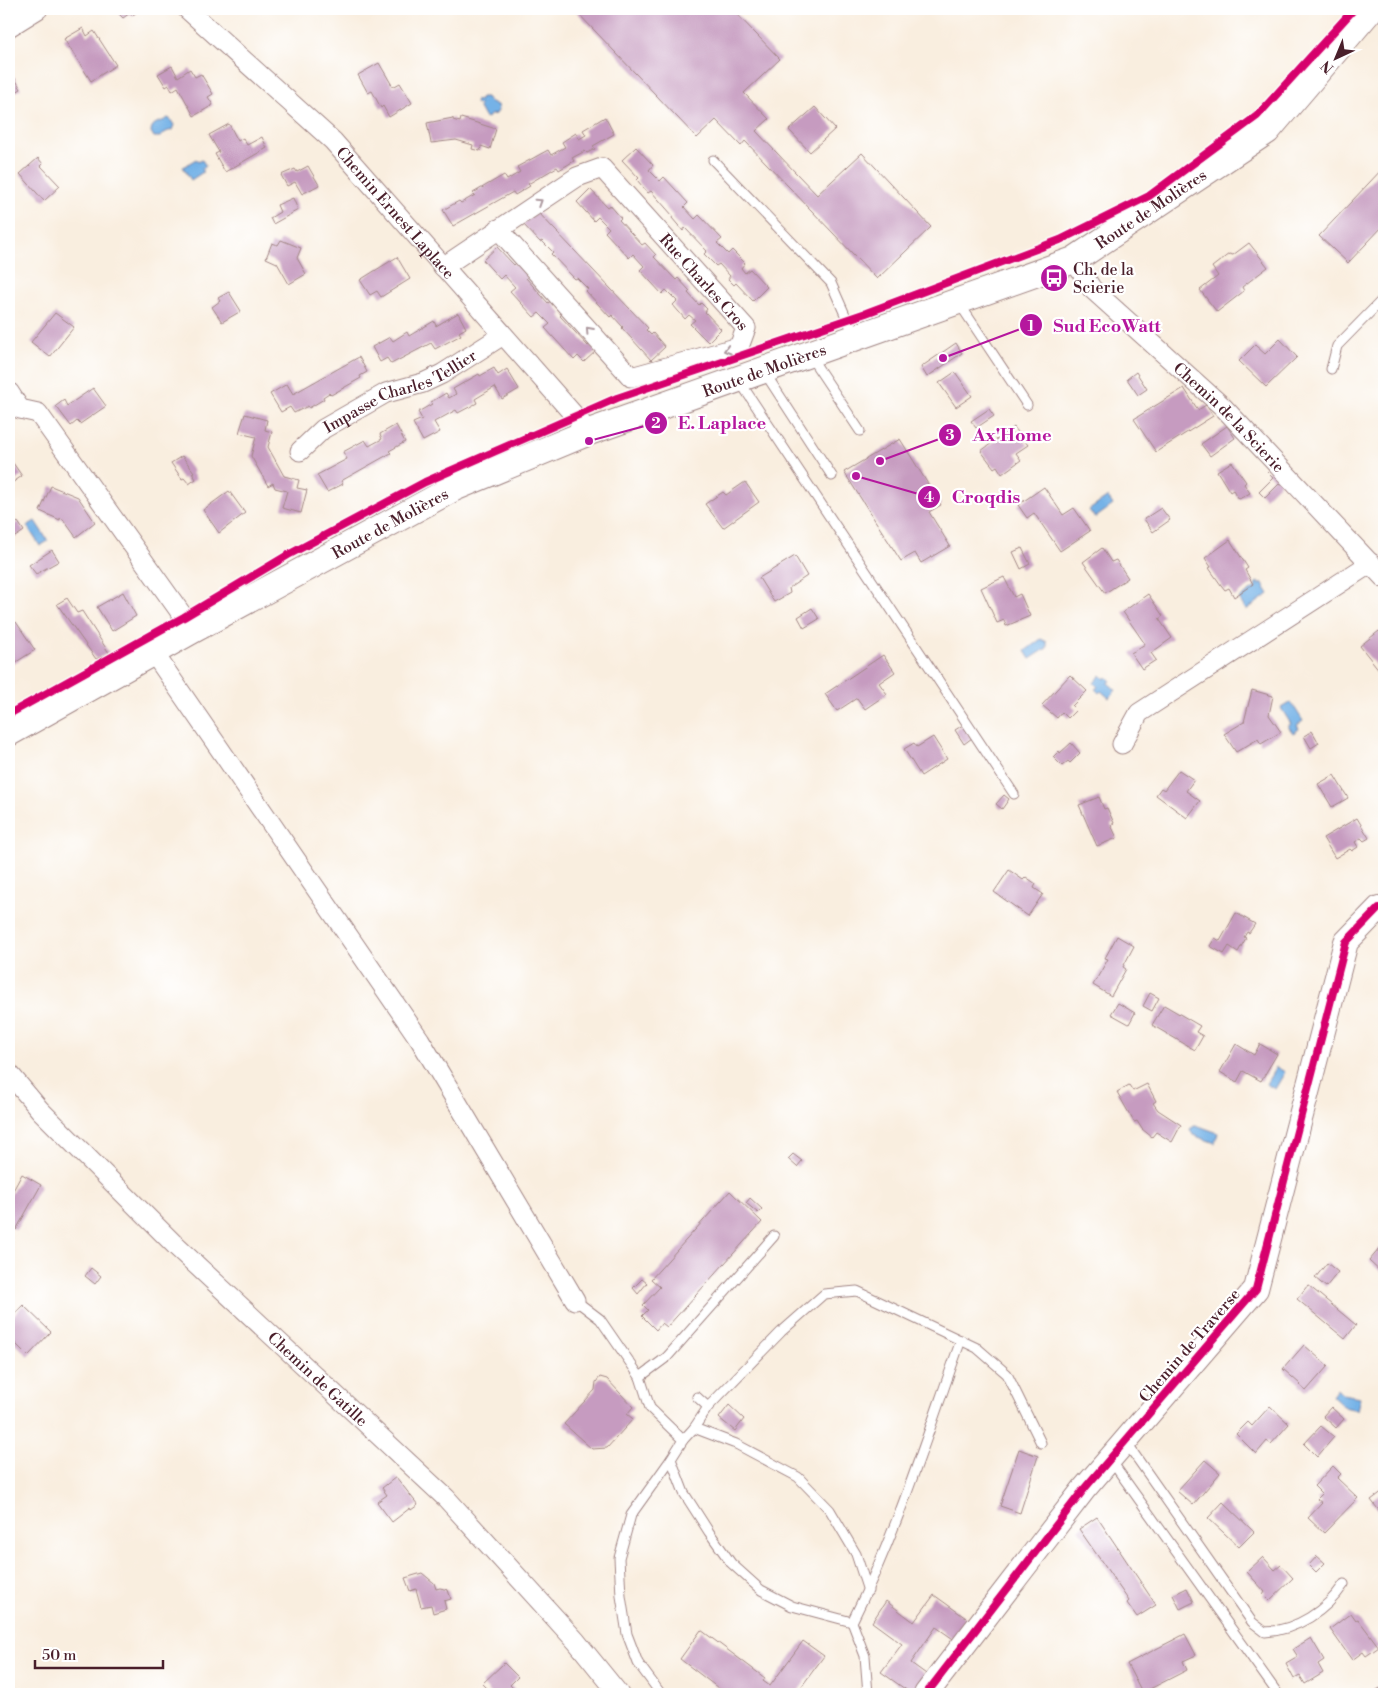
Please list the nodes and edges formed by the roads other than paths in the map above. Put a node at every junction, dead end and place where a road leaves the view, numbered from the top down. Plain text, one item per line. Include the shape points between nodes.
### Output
1 (38, 9) edge
2 (187, 9) edge
3 (1371, 9) edge
4 (9, 27) edge
5 (713, 160) dead end
6 (498, 229) junction
7 (1074, 260) junction
8 (443, 267) junction
9 (1384, 298) edge
10 (958, 301) junction
11 (503, 335) junction
12 (856, 337) junction
13 (809, 354) junction
14 (1331, 369) dead end
15 (763, 370) junction
16 (738, 379) junction
17 (9, 392) edge
18 (1027, 404) dead end
19 (860, 431) dead end
20 (589, 432) junction
21 (300, 451) dead end
22 (832, 476) dead end
23 (1371, 563) junction
24 (1384, 578) edge
25 (193, 630) junction
26 (153, 652) junction
27 (9, 733) edge
28 (1122, 744) dead end
29 (1014, 794) dead end
30 (1384, 908) edge
31 (9, 1073) edge
32 (774, 1236) dead end
33 (575, 1300) joint
34 (961, 1340) junction
35 (640, 1377) junction
36 (697, 1397) dead end
37 (708, 1407) junction
38 (694, 1428) junction
39 (683, 1440) junction
40 (1125, 1441) junction
41 (1041, 1443) dead end
42 (672, 1459) junction
43 (1110, 1459) junction
44 (1344, 1584) dead end
45 (868, 1591) junction
46 (852, 1622) junction
47 (1384, 1692) edge
48 (619, 1694) edge
49 (661, 1694) edge
50 (868, 1694) edge
51 (926, 1694) edge
52 (1278, 1694) edge
53 (1380, 1694) edge

1 - 4 street
2 - 8 street, Chemin Ernest Laplace via 334,141
3 - 7 main road, Route de Molières via 1267,131
5 - 12 lane via 830,283
6 -> 6 street, Rue Charles Cros via 577,177 602,168 746,328 739,347 631,377
6 - 8 street, Rue Charles Cros
7 - 10 main road, Route de Molières
7 - 23 street, Chemin de la Scierie via 1092,289 1223,407
8 - 11 street, Chemin Ernest Laplace
9 - 14 lane via 1337,346
10 - 12 main road, Route de Molières
10 - 18 lane
11 - 20 street, Chemin Ernest Laplace
11 - 21 street, Impasse Charles Tellier via 442,374 386,393 323,429
12 - 13 main road, Route de Molières
13 - 15 main road, Route de Molières
13 - 19 lane
15 - 16 main road, Route de Molières
15 - 22 lane
16 - 20 main road, Route de Molières
16 - 29 lane
17 - 25 street via 20,409 38,412
20 - 25 main road, Route de Molières via 454,488
23 - 24 street, Chemin de la Scierie
23 - 28 street via 1139,713
25 - 26 main road, Route de Molières
26 - 27 main road, Route de Molières
26 - 33 street via 420,1040
30 - 40 street, Chemin de Traverse via 1379,908 1346,942 1256,1289
31 - 48 street, Chemin de Gatille via 40,1110 177,1247 446,1498 570,1634
32 - 35 lane via 666,1357
33 - 35 lane via 600,1319
34 - 37 lane via 857,1290 824,1294
34 - 41 lane via 977,1348 1007,1374
34 - 45 lane
35 - 39 lane via 650,1408
36 - 37 lane
37 - 38 lane
38 - 39 lane
38 - 45 lane via 736,1444 798,1477 830,1510 856,1554
39 - 42 lane
40 - 43 street, Chemin de Traverse
40 - 44 lane via 1252,1622 1265,1632 1291,1627 1314,1615
42 - 46 lane via 684,1493 731,1563 761,1590 792,1606
42 - 49 lane via 631,1515 619,1558 620,1596 628,1634 638,1663
43 - 51 street, Chemin de Traverse
43 - 52 lane
45 - 46 lane
46 - 50 lane via 865,1656
47 - 53 lane

